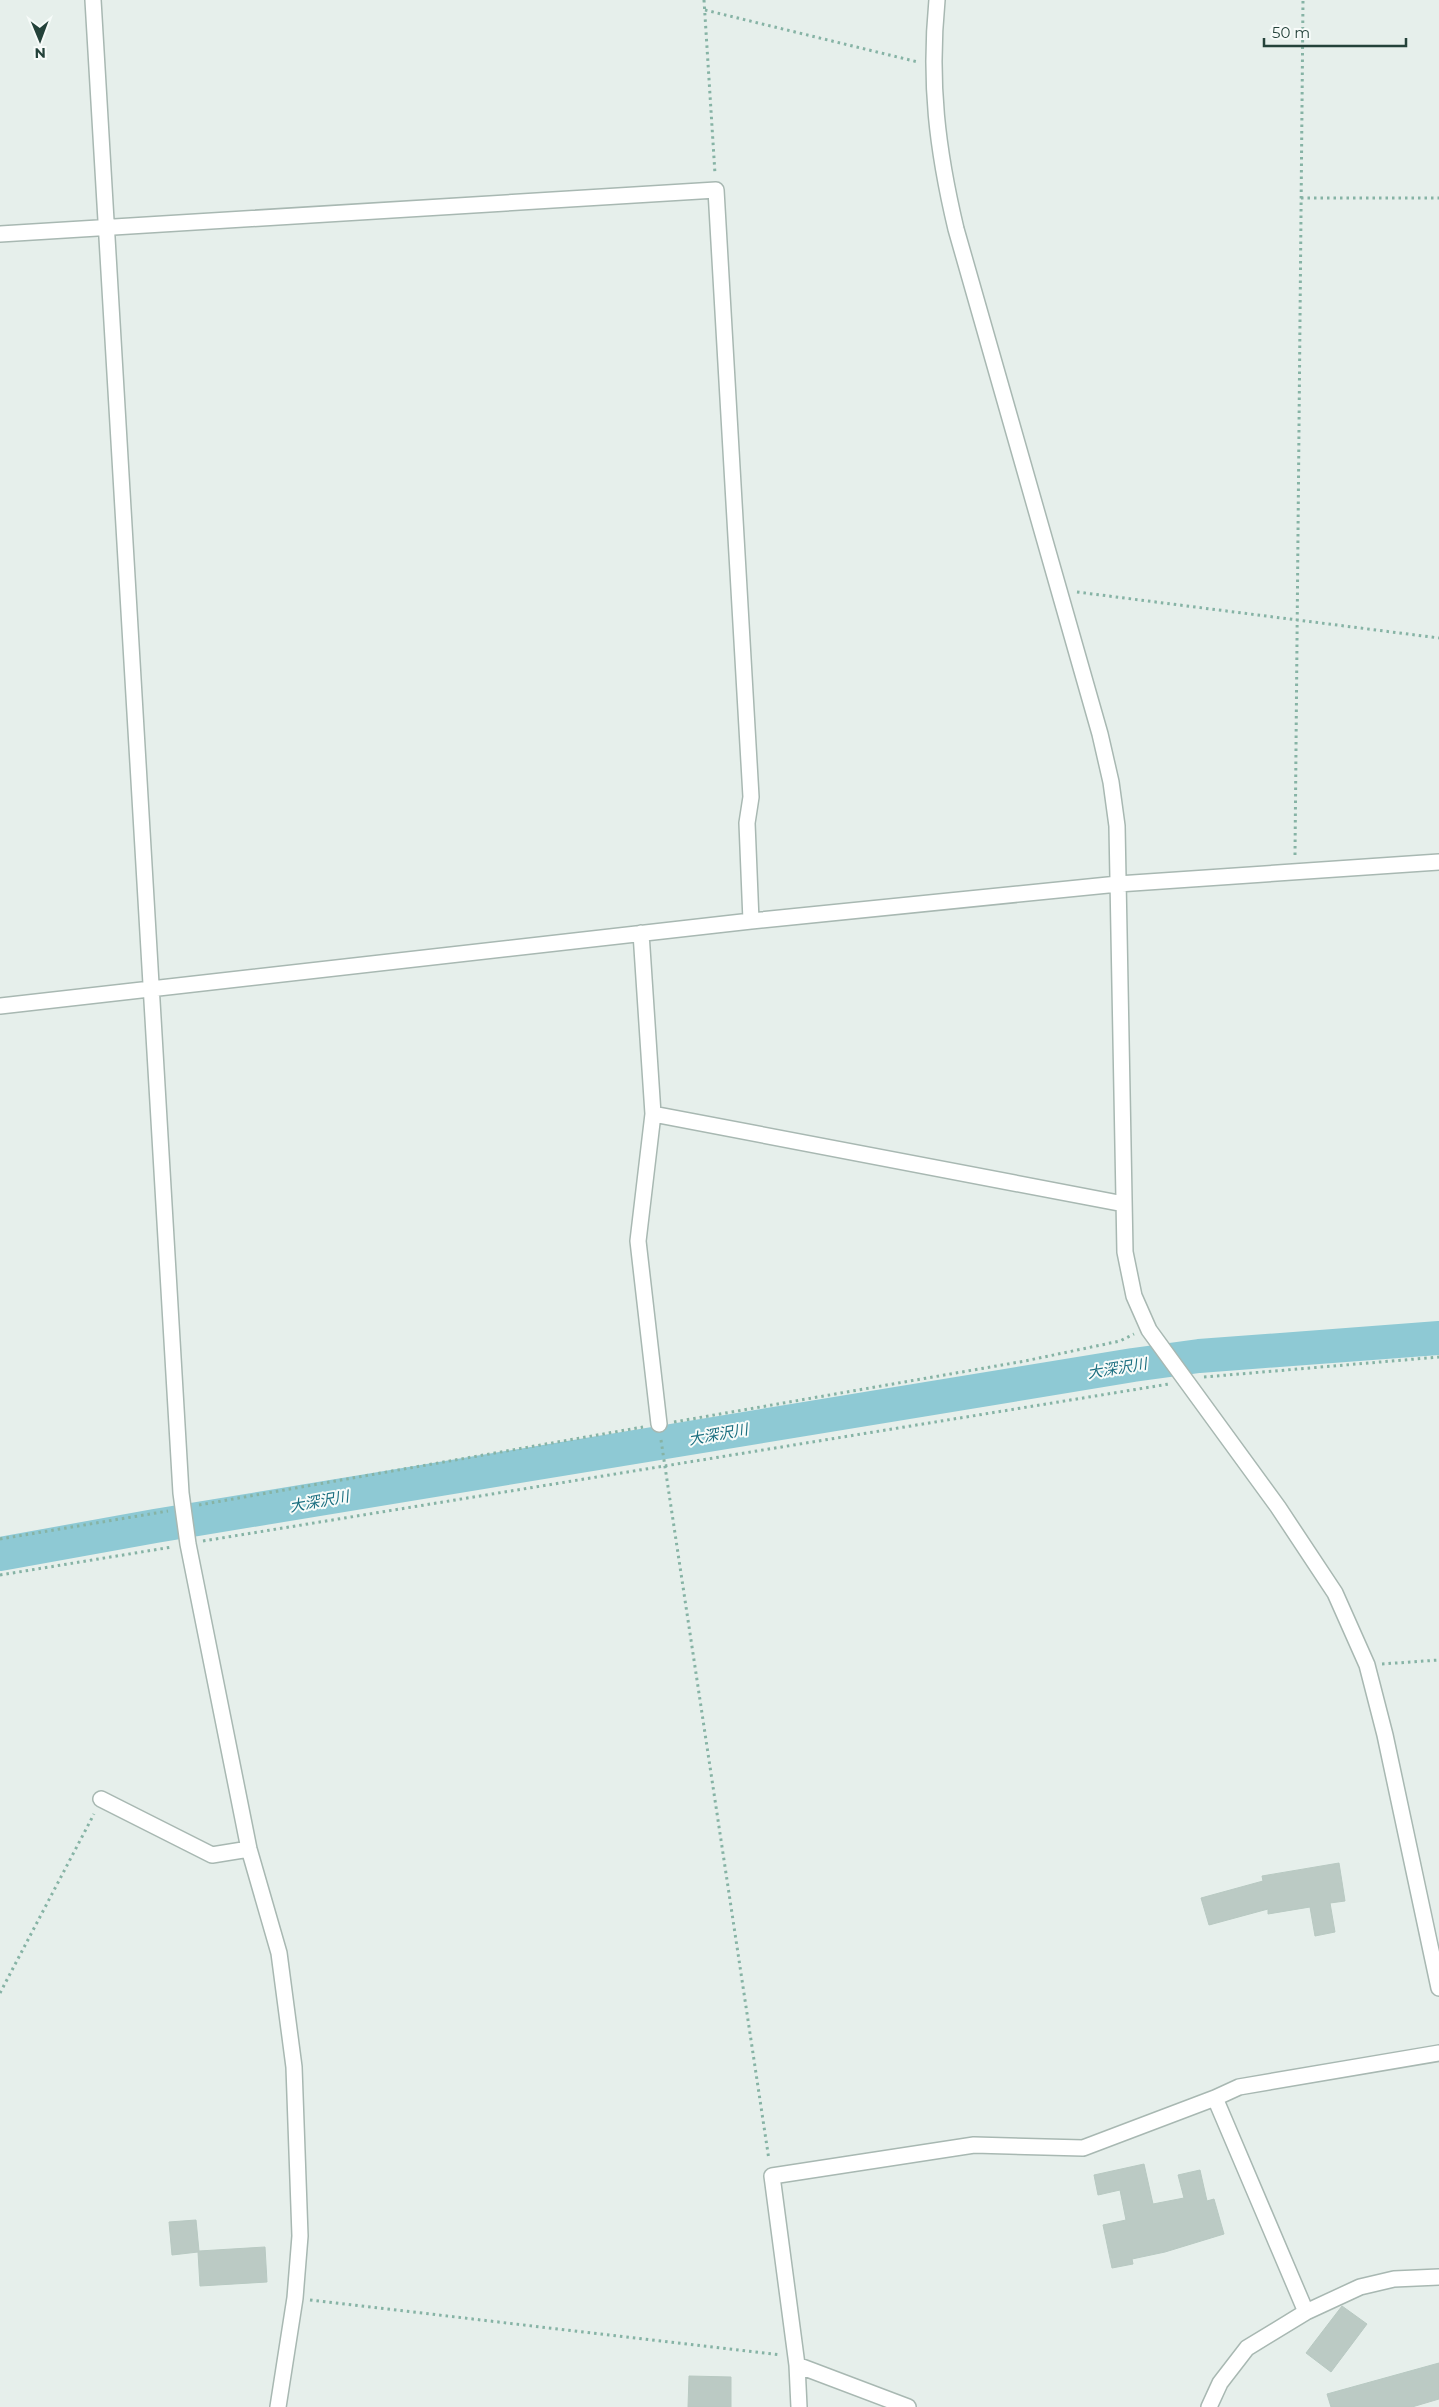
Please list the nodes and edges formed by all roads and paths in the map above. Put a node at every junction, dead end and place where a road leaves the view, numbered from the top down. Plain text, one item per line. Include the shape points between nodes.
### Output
1 (93, 0) edge
2 (704, 0) edge
3 (937, 0) edge
4 (1303, 0) edge
5 (705, 10) junction
6 (934, 66) junction
7 (716, 190) junction
8 (1301, 198) junction
9 (1439, 198) edge
10 (107, 227) junction
11 (0, 234) edge
12 (1059, 590) junction
13 (1297, 618) junction
14 (1439, 638) edge
15 (1439, 862) edge
16 (1295, 871) junction
17 (1118, 884) junction
18 (751, 920) junction
19 (642, 933) junction
20 (151, 988) junction
21 (0, 1006) edge
22 (653, 1114) junction
23 (1124, 1204) junction
24 (1439, 1358) edge
25 (1186, 1381) junction
26 (659, 1424) joint
27 (664, 1467) junction
28 (183, 1508) junction
29 (0, 1539) edge
30 (188, 1544) junction
31 (0, 1575) edge
32 (1439, 1660) edge
33 (1366, 1665) junction
34 (101, 1799) joint
35 (249, 1849) junction
36 (1439, 1988) edge
37 (0, 1993) edge
38 (1439, 2053) edge
39 (1215, 2098) junction
40 (772, 2176) junction
41 (1439, 2277) edge
42 (295, 2298) junction
43 (1306, 2312) junction
44 (797, 2361) junction
45 (278, 2407) edge
46 (800, 2407) edge
47 (908, 2407) edge
48 (1209, 2407) edge

1 - 10 street
2 - 5 path
3 - 6 street
4 - 8 path
5 - 6 path
5 - 7 path
6 - 12 street via 936,128 943,178
7 - 10 street
7 - 18 street via 751,797 748,823
8 - 9 path
8 - 13 path
10 - 11 street
10 - 20 street
12 - 13 path
12 - 17 street via 1112,782
13 - 14 path
13 - 16 path
15 - 16 street
16 - 17 street
17 - 18 street
17 - 23 street
18 - 19 street
19 - 20 street
19 - 22 street
20 - 21 street
20 - 28 street
22 - 23 street
22 - 26 street via 638,1240
23 - 25 street via 1125,1252 1134,1296 1150,1330
24 - 25 path via 1218,1375
25 - 27 path
25 - 33 street via 1278,1507 1334,1592
26 - 27 path
27 - 30 path
27 - 40 path
28 - 29 path
28 - 30 street
30 - 31 path
30 - 35 street
32 - 33 path
33 - 36 street via 1385,1735
34 - 35 street via 212,1854
34 - 37 path
35 - 42 street via 279,1953 294,2067 300,2236
38 - 39 street via 1239,2087
39 - 40 street via 1083,2148 974,2145
39 - 43 street
40 - 44 street
41 - 43 street via 1394,2279 1360,2287
42 - 44 path
42 - 45 street
43 - 48 street via 1247,2348 1220,2383
44 - 46 street
44 - 47 street

